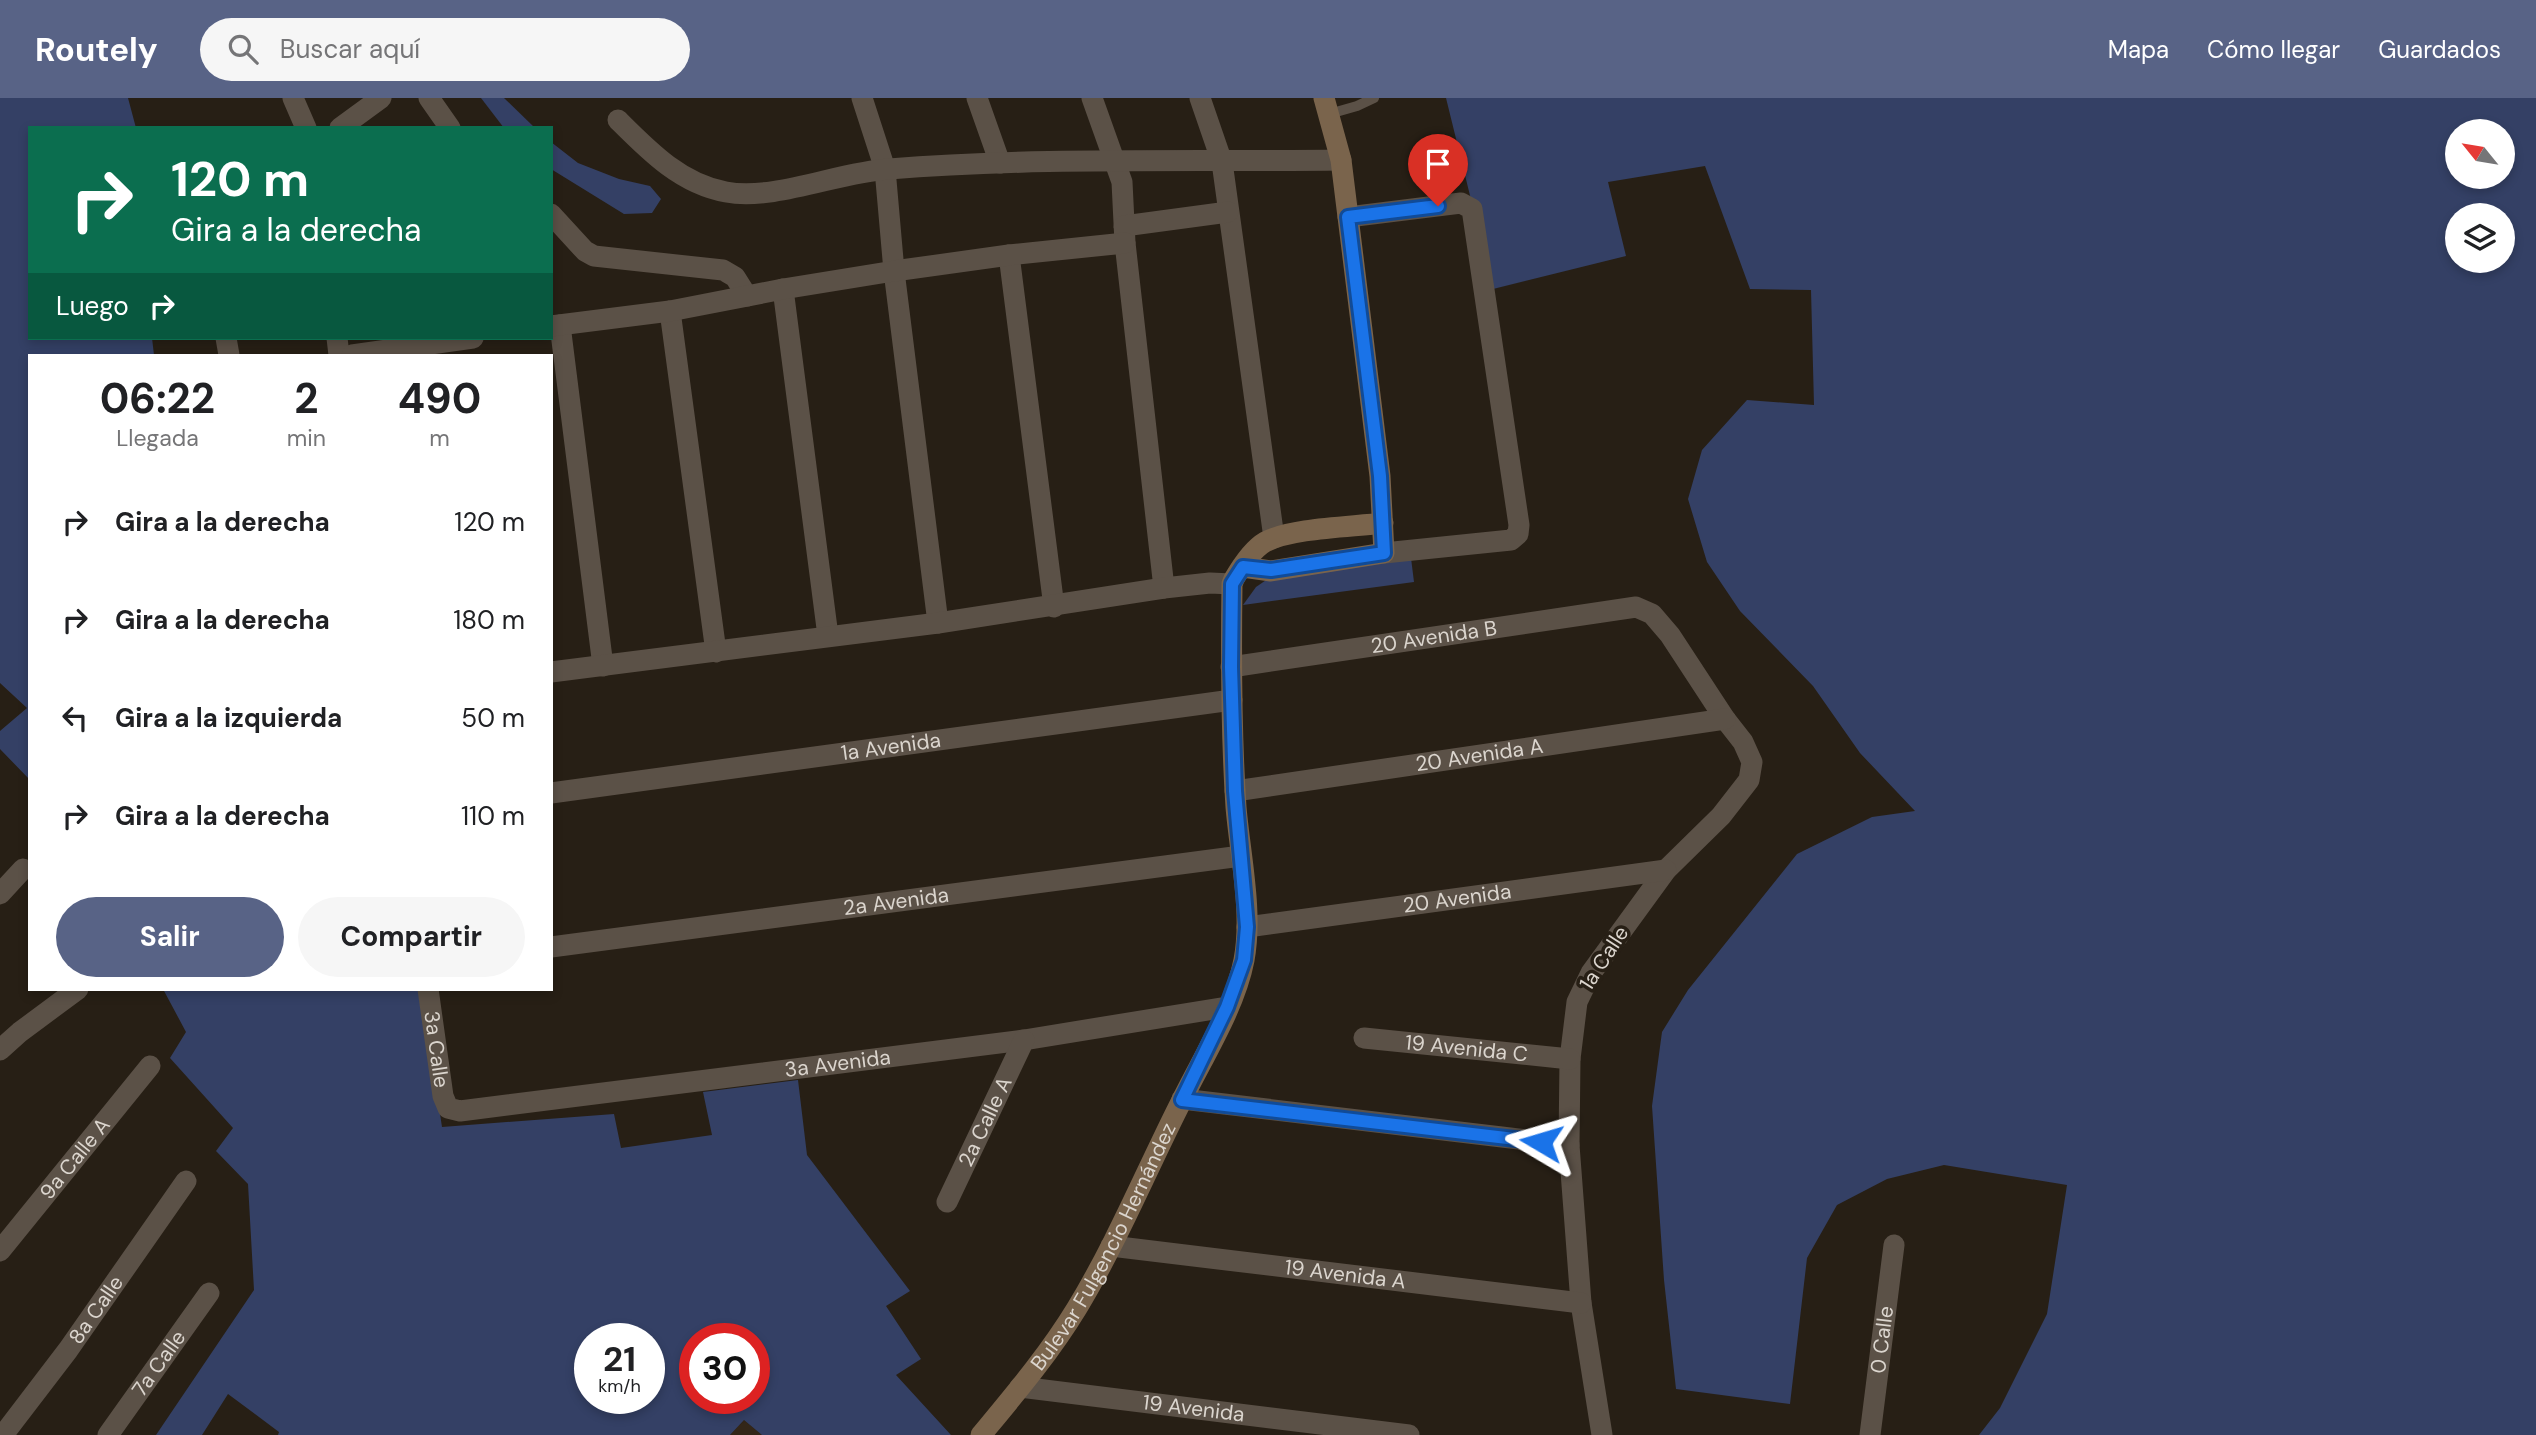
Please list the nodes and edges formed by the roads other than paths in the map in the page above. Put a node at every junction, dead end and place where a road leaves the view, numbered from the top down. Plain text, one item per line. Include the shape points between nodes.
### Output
1 (293, 98) edge
2 (381, 98) edge
3 (429, 98) edge
4 (862, 98) edge
5 (977, 98) edge
6 (1092, 98) edge
7 (1200, 98) edge
8 (1374, 98) edge
9 (1327, 106) edge
10 (618, 120) dead end
11 (305, 126) edge
12 (343, 126) edge
13 (449, 126) edge
14 (1341, 160) junction
15 (1114, 161) junction
16 (1222, 162) junction
17 (1000, 163) junction
18 (885, 169) junction
19 (1228, 212) junction
20 (1348, 217) junction
21 (553, 219) edge
22 (1124, 234) junction
23 (561, 237) edge
24 (1009, 255) junction
25 (894, 271) junction
26 (783, 289) junction
27 (747, 296) junction
28 (670, 312) junction
29 (556, 326) edge
30 (462, 343) edge
31 (361, 354) edge
32 (1382, 523) junction
33 (1275, 538) junction
34 (1384, 553) junction
35 (1238, 575) junction
36 (1164, 588) junction
37 (1054, 607) junction
38 (1636, 607) joint
39 (938, 623) junction
40 (828, 636) junction
41 (716, 652) junction
42 (603, 666) junction
43 (1231, 667) junction
44 (553, 672) edge
45 (1232, 700) junction
46 (1724, 719) junction
47 (1235, 791) junction
48 (553, 793) edge
49 (1241, 856) junction
50 (23, 869) dead end
51 (1666, 870) junction
52 (0, 894) edge
53 (1247, 927) junction
54 (553, 947) edge
55 (75, 991) edge
56 (428, 991) edge
57 (1227, 1007) junction
58 (1364, 1038) dead end
59 (1024, 1040) junction
60 (0, 1050) edge
61 (1570, 1059) junction
62 (150, 1066) dead end
63 (1182, 1100) junction
64 (449, 1108) joint
65 (1569, 1145) junction
66 (186, 1181) dead end
67 (947, 1202) dead end
68 (1894, 1245) dead end
69 (1111, 1246) junction
70 (0, 1251) edge
71 (209, 1293) dead end
72 (1581, 1303) junction
73 (1020, 1387) junction
74 (3, 1435) edge
75 (108, 1435) edge
76 (981, 1435) edge
77 (1409, 1435) edge
78 (1602, 1435) edge
79 (1870, 1435) edge

1 - 11 street
2 - 12 street
3 - 13 street
4 - 18 street
5 - 17 street
6 - 15 street
7 - 16 street
8 - 9 lane via 1357,106
9 - 14 street
10 - 18 street via 676,172 726,192 748,195
14 - 16 street
14 - 20 street
15 - 16 street
15 - 17 street
15 - 22 street via 1122,183
16 - 19 street
17 - 18 street
18 - 25 street
19 - 22 street
19 - 33 street
20 - 32 street
20 - 34 street via 1461,203 1472,209 1519,525 1511,540
21 - 23 street
22 - 24 street
22 - 36 street
23 - 27 street via 606,259 723,270
24 - 25 street
24 - 37 street
25 - 26 street
25 - 39 street
26 - 27 street
26 - 40 street
27 - 28 street
28 - 29 street
28 - 41 street
29 - 42 street
30 - 31 street
32 - 33 street
32 - 34 street
33 - 35 street via 1259,546
34 - 35 street
35 - 36 street
35 - 43 street, Bulevar Fulgencio Hernández
36 - 37 street
37 - 39 street
38 - 43 street, 20 Avenida B
38 - 46 street, 1a Calle via 1652,614 1670,635
39 - 40 street
40 - 41 street
41 - 42 street
42 - 44 street
43 - 45 street, Bulevar Fulgencio Hernández
45 - 47 street, Bulevar Fulgencio Hernández
45 - 48 street, 1a Avenida
46 - 47 street, 20 Avenida A
46 - 51 street, 1a Calle via 1752,762 1749,780 1721,816
47 - 49 street, Bulevar Fulgencio Hernández
49 - 53 street, Bulevar Fulgencio Hernández
49 - 54 street, 2a Avenida
50 - 52 street
51 - 53 street, 20 Avenida
51 - 61 street, 1a Calle via 1583,988
53 - 57 street, Bulevar Fulgencio Hernández via 1244,960
55 - 60 street
56 - 64 street, 3a Calle via 443,1096
57 - 59 street, 3a Avenida
57 - 63 street, Bulevar Fulgencio Hernández
58 - 61 street, 19 Avenida C
59 - 64 street, 3a Avenida via 460,1111
59 - 67 street, 2a Calle A
61 - 65 street, 1a Calle
62 - 70 street, 9a Calle A
63 - 65 street
63 - 69 street, Bulevar Fulgencio Hernández
65 - 72 street, 1a Calle
66 - 74 street, 8a Calle
68 - 79 street, 0 Calle
69 - 72 street, 19 Avenida A
69 - 73 street, Bulevar Fulgencio Hernández via 1078,1307
71 - 75 street, 7a Calle
72 - 78 street, 1a Calle
73 - 76 street, Bulevar Fulgencio Hernández
73 - 77 street, 19 Avenida

